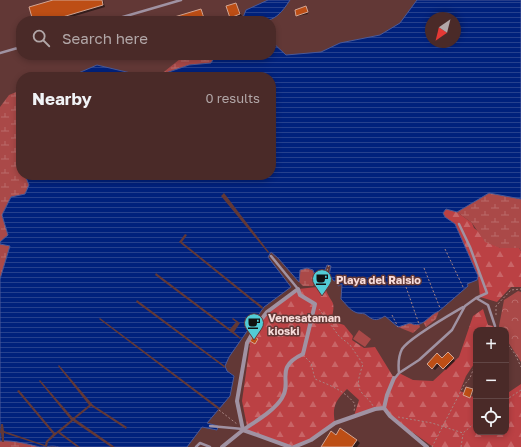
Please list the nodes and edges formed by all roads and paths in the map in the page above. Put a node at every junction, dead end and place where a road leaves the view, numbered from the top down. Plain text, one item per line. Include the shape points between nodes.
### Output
1 (181, 0) edge
2 (126, 16) edge
3 (16, 48) edge
4 (0, 53) edge
5 (460, 224) dead end
6 (445, 250) dead end
7 (271, 256) dead end
8 (329, 265) dead end
9 (424, 268) dead end
10 (324, 282) dead end
11 (406, 288) dead end
12 (298, 289) junction
13 (464, 289) dead end
14 (521, 289) edge
15 (476, 298) junction
16 (315, 304) junction
17 (465, 306) junction
18 (496, 306) dead end
19 (440, 308) dead end
20 (392, 315) dead end
21 (419, 324) dead end
22 (495, 326) dead end
23 (398, 327) dead end
24 (509, 346) edge
25 (303, 354) junction
26 (476, 363) edge
27 (521, 367) edge
28 (399, 373) junction
29 (394, 378) joint
30 (521, 390) edge
31 (508, 399) edge
32 (384, 408) junction
33 (375, 409) junction
34 (219, 410) dead end
35 (354, 416) junction
36 (390, 416) junction
37 (473, 425) edge
38 (210, 426) dead end
39 (443, 426) junction
40 (243, 430) junction
41 (464, 433) junction
42 (196, 447) edge
43 (210, 447) edge
44 (222, 447) edge
45 (290, 447) edge
46 (294, 447) edge
47 (427, 447) edge
48 (432, 447) edge
49 (461, 447) edge

1 - 2 lane
3 - 4 lane
5 - 15 lane via 487,293
6 - 13 path
7 - 12 lane
8 - 10 path
9 - 19 path
11 - 21 path
12 - 16 street via 300,295
12 - 40 street via 266,312 247,343 237,401
14 - 18 path via 511,290
15 - 17 lane
15 - 22 lane via 488,305
16 - 25 street
16 - 33 path via 363,364 359,388 371,400
17 - 28 lane via 452,330 419,360
17 - 28 lane via 403,348 398,360
20 - 23 path
24 - 27 path
25 - 35 path via 311,363 315,379 335,387 351,399 354,404
25 - 40 street via 286,368 283,396 278,403
26 - 39 path
28 - 29 lane
29 - 32 street
30 - 31 path
32 - 33 street
32 - 36 street
33 - 35 street
34 - 40 path
35 - 46 street via 335,423 312,440
36 - 39 path
36 - 47 street
37 - 41 path
38 - 40 lane
39 - 41 path
39 - 48 path
40 - 44 street
40 - 45 street
41 - 49 path
42 - 43 lane via 200,443

